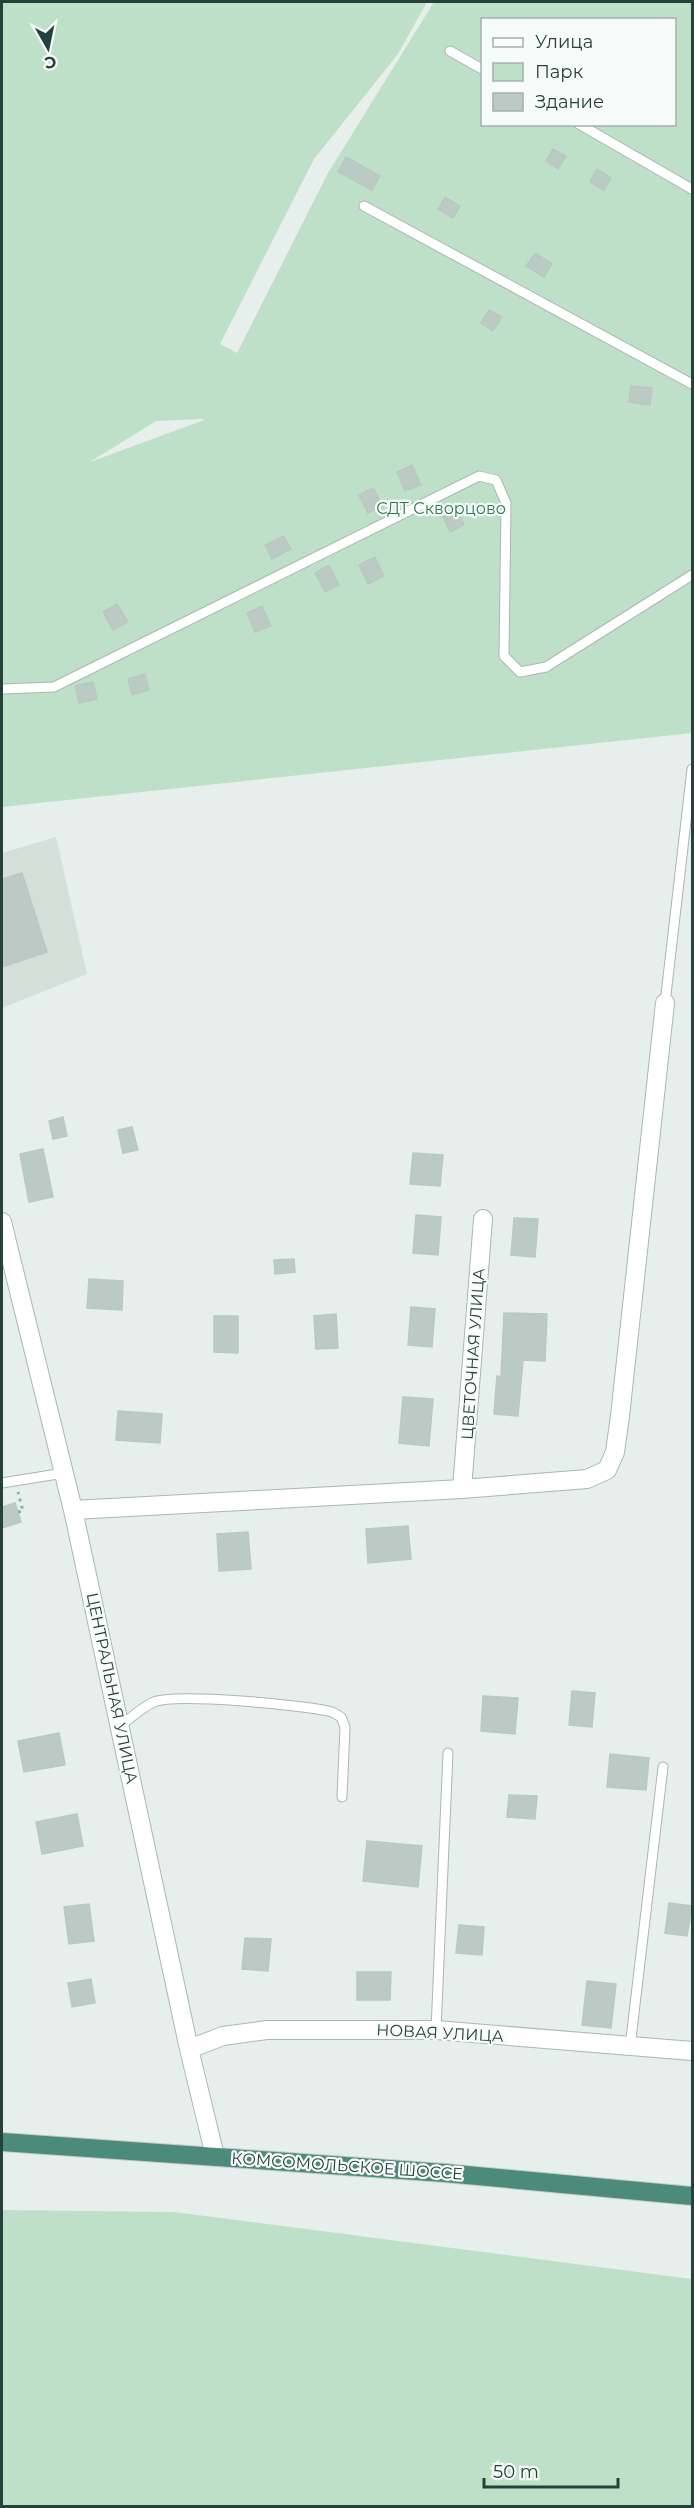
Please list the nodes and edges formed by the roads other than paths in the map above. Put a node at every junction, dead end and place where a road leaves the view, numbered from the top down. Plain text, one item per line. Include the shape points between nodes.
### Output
1 (450, 51) dead end
2 (481, 68) edge
3 (583, 126) edge
4 (693, 189) edge
5 (364, 206) dead end
6 (693, 384) edge
7 (693, 575) edge
8 (2, 689) edge
9 (693, 769) edge
10 (665, 1003) joint
11 (483, 1219) dead end
12 (2, 1229) edge
13 (64, 1473) junction
14 (2, 1483) edge
15 (462, 1489) junction
16 (73, 1510) junction
17 (120, 1726) junction
18 (448, 1753) dead end
19 (663, 1767) dead end
20 (342, 1797) dead end
21 (436, 2030) junction
22 (630, 2047) junction
23 (189, 2049) junction
24 (693, 2051) edge
25 (2, 2142) edge
26 (215, 2156) junction
27 (693, 2196) edge

1 - 2 lane
3 - 4 lane
5 - 6 lane
7 - 8 lane via 546,667 520,672 504,656 506,502 496,480 478,476 54,687
9 - 10 lane
10 - 15 street via 615,1452 607,1470 587,1479
11 - 15 street, ЦВЕТОЧНАЯ УЛИЦА
12 - 13 street, ЦЕНТРАЛЬНАЯ УЛИЦА
13 - 14 lane
13 - 16 street, ЦЕНТРАЛЬНАЯ УЛИЦА
15 - 16 street
16 - 17 street, ЦЕНТРАЛЬНАЯ УЛИЦА
17 - 20 lane via 153,1702 170,1698 332,1712 341,1717 345,1727
17 - 23 street, ЦЕНТРАЛЬНАЯ УЛИЦА
18 - 21 lane
19 - 22 lane
21 - 22 street, НОВАЯ УЛИЦА
21 - 23 street, НОВАЯ УЛИЦА via 267,2030 223,2036
22 - 24 street, НОВАЯ УЛИЦА
23 - 26 street, ЦЕНТРАЛЬНАЯ УЛИЦА
25 - 26 highway, КОМСОМОЛЬСКОЕ ШОССЕ
26 - 27 highway, КОМСОМОЛЬСКОЕ ШОССЕ

